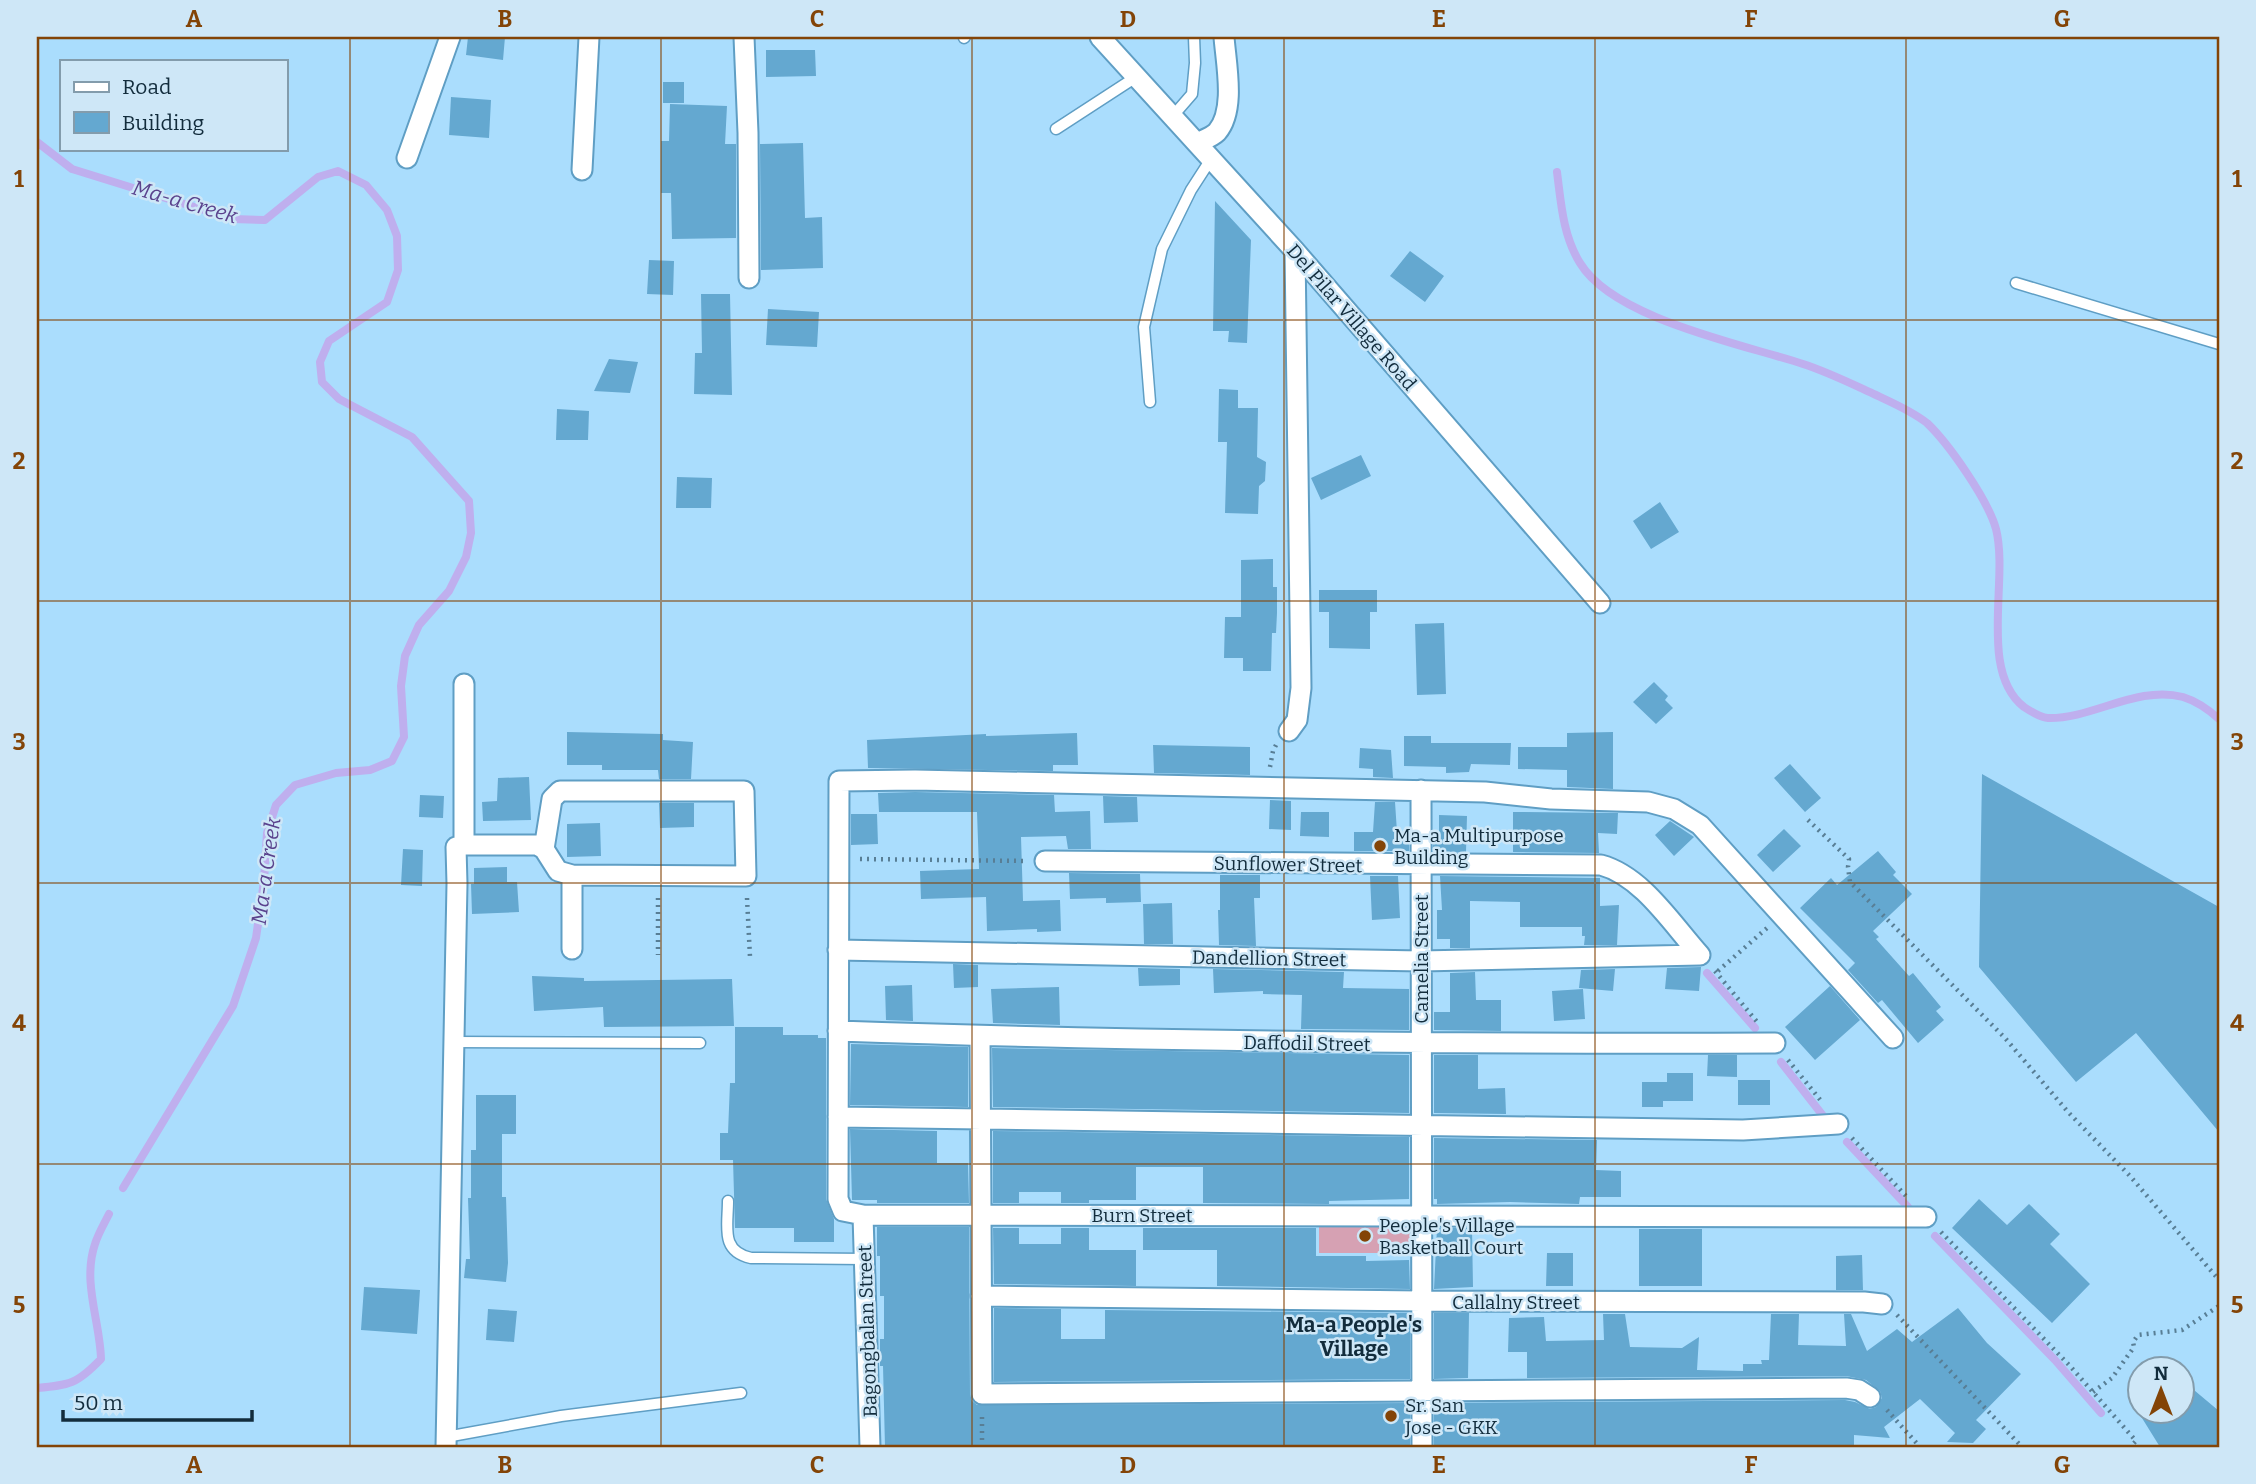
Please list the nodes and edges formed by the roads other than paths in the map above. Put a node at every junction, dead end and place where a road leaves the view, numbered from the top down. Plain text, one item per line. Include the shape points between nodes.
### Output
1 (450, 37) edge
2 (589, 37) edge
3 (744, 37) edge
4 (1100, 37) edge
5 (1194, 37) edge
6 (1224, 37) edge
7 (1136, 77) junction
8 (1172, 117) junction
9 (1056, 129) dead end
10 (1197, 143) junction
11 (407, 158) dead end
12 (1211, 159) junction
13 (582, 170) dead end
14 (1295, 251) junction
15 (749, 278) dead end
16 (2016, 283) dead end
17 (2219, 344) edge
18 (1150, 402) dead end
19 (1600, 603) dead end
20 (464, 684) dead end
21 (1289, 731) road end
22 (1421, 790) junction
23 (464, 845) junction
24 (544, 849) junction
25 (1045, 862) road end
26 (1421, 865) junction
27 (572, 875) junction
28 (572, 949) dead end
29 (838, 950) junction
30 (1700, 955) joint
31 (1421, 961) junction
32 (838, 1031) junction
33 (980, 1036) junction
34 (1893, 1038) dead end
35 (453, 1042) junction
36 (700, 1043) dead end
37 (1775, 1043) dead end
38 (1421, 1044) junction
39 (838, 1117) junction
40 (980, 1120) junction
41 (1838, 1124) dead end
42 (1421, 1127) junction
43 (727, 1201) dead end
44 (981, 1214) junction
45 (863, 1215) junction
46 (1421, 1215) junction
47 (1926, 1217) dead end
48 (864, 1259) junction
49 (981, 1296) junction
50 (1421, 1301) junction
51 (1882, 1304) road end
52 (1421, 1392) junction
53 (741, 1393) dead end
54 (1870, 1396) road end
55 (446, 1442) edge
56 (870, 1447) edge
57 (1422, 1447) edge

1 - 11 street
2 - 13 street
3 - 15 street
4 - 7 street, Del Pilar Village Road
5 - 8 lane via 1192,94
6 - 10 street via 1228,106 1216,133
7 - 8 street, Del Pilar Village Road
7 - 9 lane
8 - 10 street, Del Pilar Village Road
10 - 12 street, Del Pilar Village Road
12 - 14 street, Del Pilar Village Road
12 - 18 lane via 1162,249 1143,327
14 - 19 street, Del Pilar Village Road
14 - 21 street via 1301,688 1297,720
16 - 17 lane
20 - 23 street
22 - 26 street, Camelia Street
22 - 29 street via 839,780
22 - 34 street via 1633,801 1686,814
23 - 24 street via 537,845
23 - 35 street via 456,847
24 - 27 street via 558,871
24 - 27 street via 552,799 559,791 744,791 746,876
25 - 26 street, Sunflower Street
26 - 30 street, Sunflower Street via 1586,864 1614,869 1639,886
26 - 31 street, Camelia Street
27 - 28 street
29 - 31 street, Dandellion Street
29 - 32 street
30 - 31 street, Dandellion Street
31 - 38 street, Camelia Street
32 - 33 street, Daffodil Street
32 - 39 street
33 - 38 street, Daffodil Street
33 - 40 street
35 - 36 lane
35 - 55 street
37 - 38 street, Daffodil Street
38 - 42 street, Camelia Street
39 - 40 street
39 - 45 street via 839,1205 843,1211
40 - 42 street
40 - 44 street
41 - 42 street via 1743,1130
42 - 46 street
43 - 48 lane via 727,1235 738,1255
44 - 45 street, Burn Street
44 - 46 street, Burn Street
44 - 49 street
45 - 48 street, Bagongbalan Street
46 - 47 street, Burn Street
46 - 50 street
48 - 56 street, Bagongbalan Street
49 - 50 street, Callalny Street
49 - 52 street via 982,1394
50 - 51 street, Callalny Street
50 - 52 street
52 - 54 street via 1846,1388
52 - 57 street
53 - 55 lane via 561,1416

